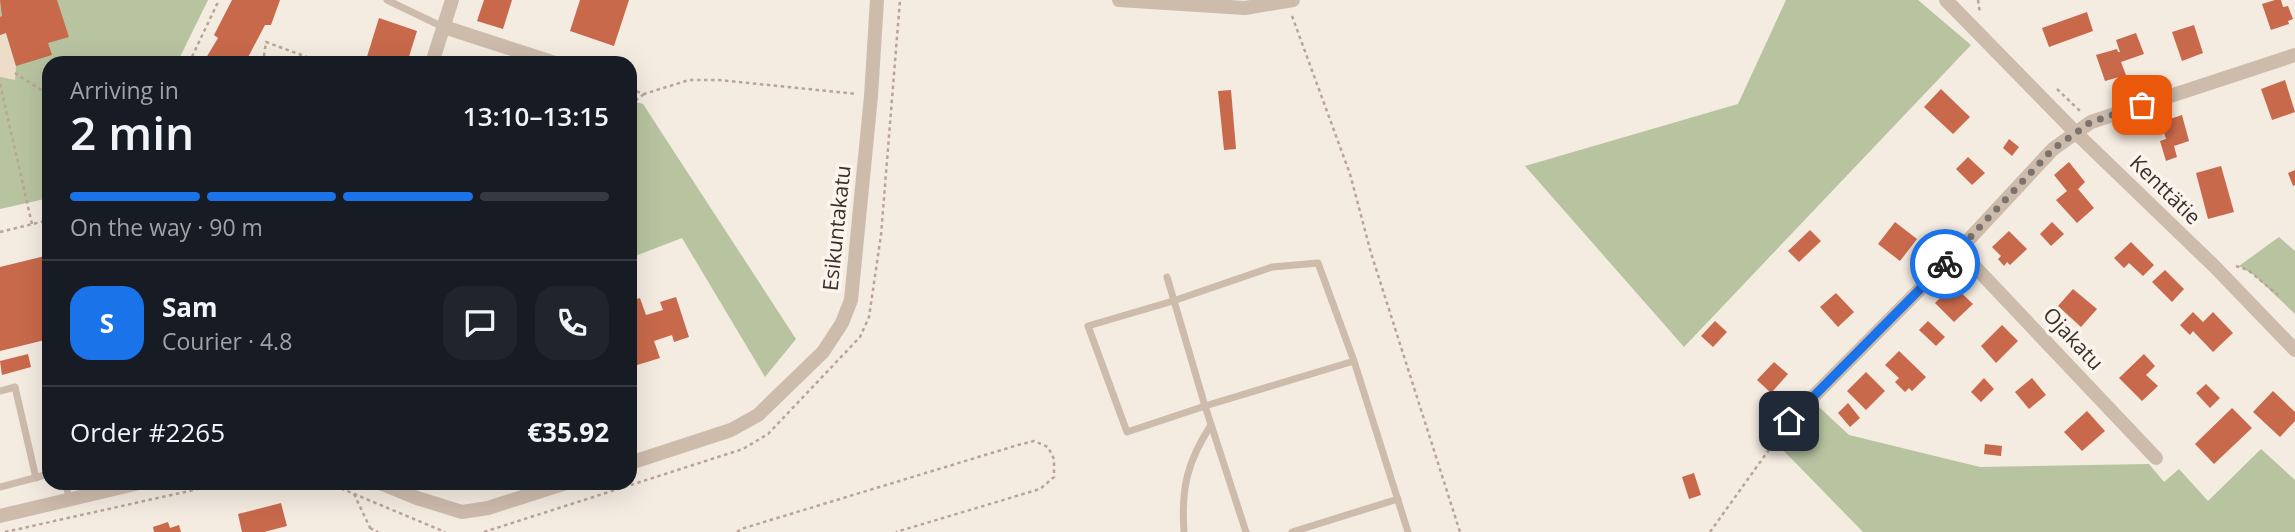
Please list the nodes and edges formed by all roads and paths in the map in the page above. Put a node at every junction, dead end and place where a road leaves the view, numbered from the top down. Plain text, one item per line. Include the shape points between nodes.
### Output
1 (219, 0) edge
2 (387, 0) edge
3 (452, 0) edge
4 (877, 0) edge
5 (900, 0) edge
6 (1119, 0) edge
7 (1946, 0) edge
8 (1290, 1) edge
9 (444, 27) junction
10 (2295, 55) edge
11 (192, 56) edge
12 (264, 56) edge
13 (305, 56) edge
14 (434, 56) edge
15 (533, 56) edge
16 (15, 73) dead end
17 (0, 84) edge
18 (42, 90) edge
19 (637, 92) edge
20 (644, 94) junction
21 (871, 96) junction
22 (892, 98) junction
23 (637, 100) edge
24 (2076, 133) junction
25 (42, 222) edge
26 (32, 224) junction
27 (0, 232) edge
28 (1959, 250) junction
29 (2215, 268) junction
30 (1167, 277) dead end
31 (2278, 295) dead end
32 (1173, 301) junction
33 (2295, 350) edge
34 (1354, 361) junction
35 (0, 391) edge
36 (1205, 406) junction
37 (1789, 421) joint
38 (1211, 425) junction
39 (2155, 458) dead end
40 (637, 461) edge
41 (42, 476) edge
42 (36, 478) junction
43 (637, 483) edge
44 (0, 487) edge
45 (67, 490) edge
46 (108, 490) edge
47 (194, 490) edge
48 (345, 490) edge
49 (397, 490) edge
50 (544, 490) edge
51 (616, 490) edge
52 (354, 494) junction
53 (69, 499) junction
54 (1398, 499) junction
55 (0, 516) edge
56 (371, 530) edge
57 (5, 532) edge
58 (378, 532) edge
59 (445, 532) edge
60 (484, 532) edge
61 (737, 532) edge
62 (896, 532) edge
63 (1184, 532) edge
64 (1245, 532) edge
65 (1292, 532) edge
66 (1408, 532) edge
67 (1460, 532) edge
68 (1710, 532) edge

1 - 11 path
2 - 9 lane
3 - 9 street
4 - 21 street, Esikuntakatu
5 - 22 path
6 - 8 street via 1245,8
7 - 24 street, Kenttätie
8 - 67 path via 1350,174
9 - 14 street
9 - 15 street
10 - 24 street via 2091,122
12 - 13 path via 267,41
16 - 18 path
17 - 26 path
19 - 20 path
20 - 21 path via 689,80 709,80
20 - 23 path
21 - 22 path
21 - 40 street, Esikuntakatu via 851,300 842,323 823,352 758,415 732,430
22 - 43 path via 881,235 869,317 860,337 768,435 744,449
24 - 28 street via 2053,149
24 - 29 street, Kenttätie
25 - 26 path
26 - 27 path
28 - 37 street
28 - 39 street, Ojakatu
29 - 31 path via 2243,268
29 - 33 street, Kenttätie
30 - 32 lane
32 - 34 lane via 1272,267 1318,263
32 - 36 lane
32 - 36 lane via 1088,326 1127,432
34 - 36 lane
34 - 54 lane
35 - 42 lane via 15,387
36 - 38 lane
37 - 68 path
38 - 63 lane via 1195,450 1187,477 1182,503
38 - 64 lane
41 - 42 lane
42 - 44 lane
45 - 53 lane
46 - 53 street
47 - 57 path
48 - 52 path
49 - 50 street via 462,512
51 - 60 path
52 - 56 path
52 - 59 path
53 - 55 street
54 - 65 lane
54 - 66 lane
56 - 58 path
61 - 62 path via 1018,445 1034,441 1048,447 1054,459 1054,477 1040,489

